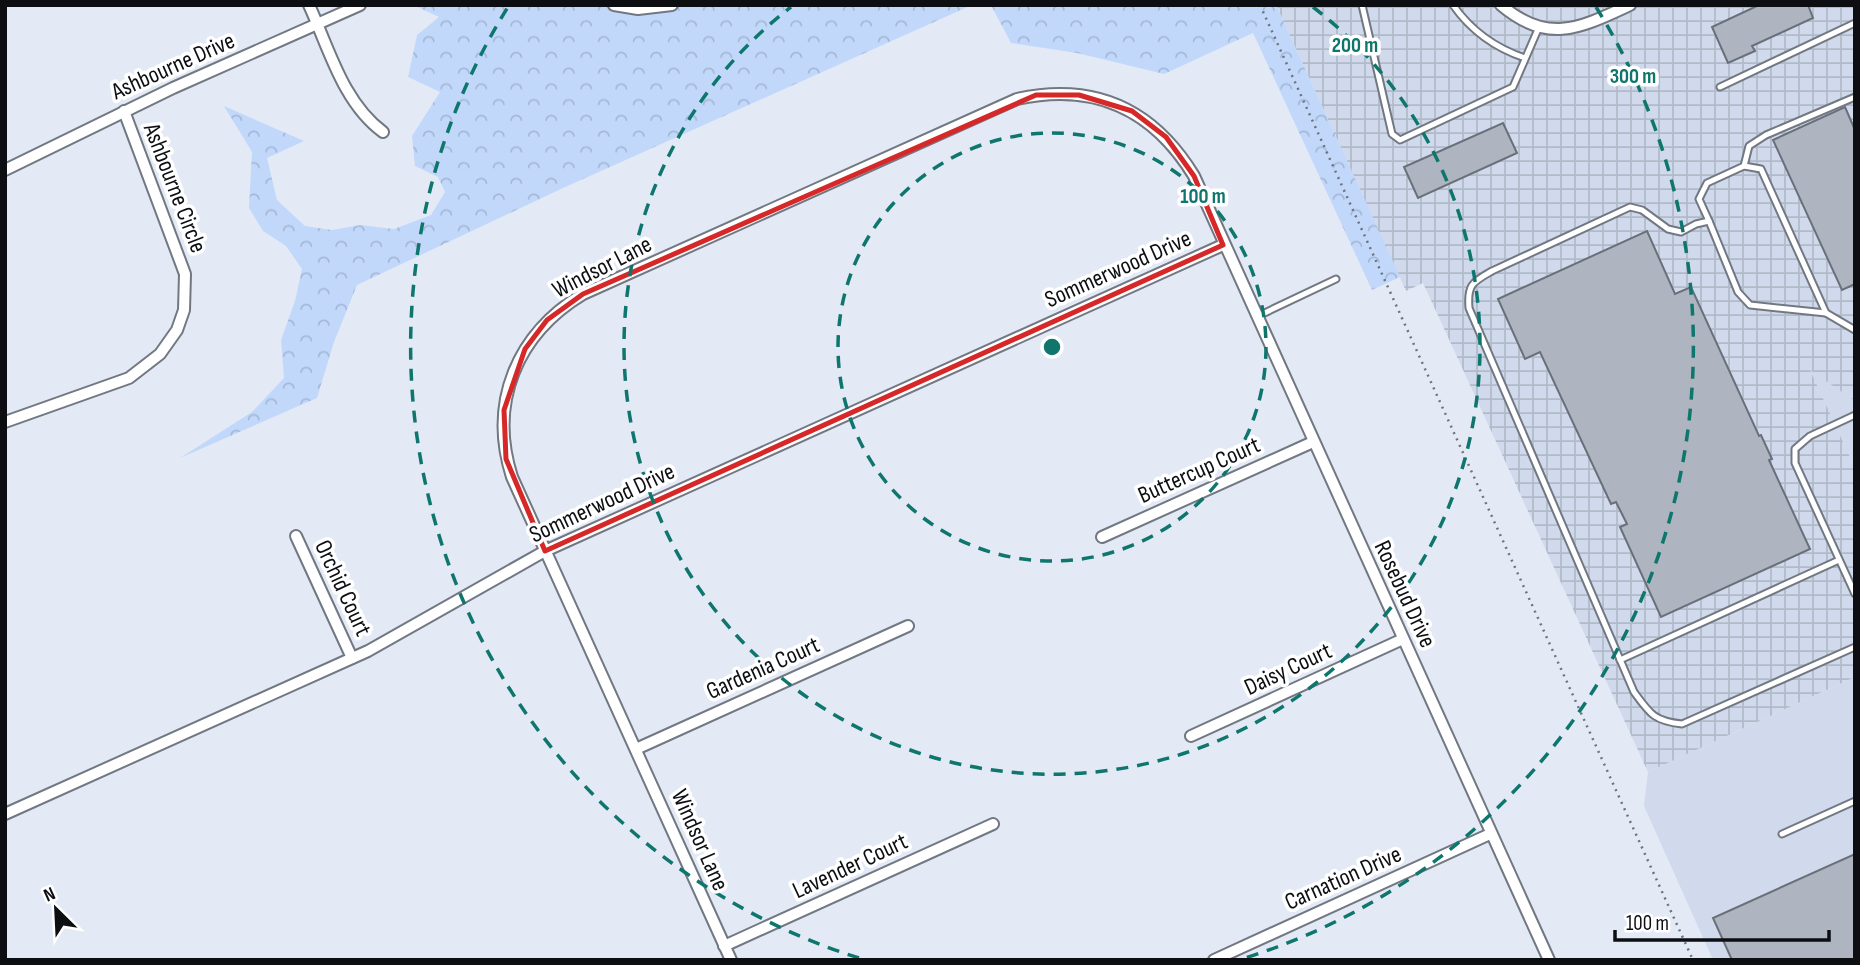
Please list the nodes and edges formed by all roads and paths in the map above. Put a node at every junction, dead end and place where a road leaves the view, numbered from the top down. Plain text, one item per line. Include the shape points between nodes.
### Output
1 (309, 5) edge
2 (360, 5) edge
3 (614, 5) edge
4 (672, 5) edge
5 (1260, 5) edge
6 (1362, 5) edge
7 (1453, 5) edge
8 (1501, 5) edge
9 (1630, 5) edge
10 (1855, 23) edge
11 (318, 24) junction
12 (1539, 27) junction
13 (1525, 58) junction
14 (1720, 87) dead end
15 (1855, 97) edge
16 (124, 111) junction
17 (383, 132) dead end
18 (1744, 166) junction
19 (5, 170) edge
20 (1709, 221) junction
21 (1223, 245) junction
22 (1336, 279) dead end
23 (1826, 313) junction
24 (1256, 317) junction
25 (1855, 330) edge
26 (1855, 415) edge
27 (5, 422) edge
28 (1313, 442) junction
29 (296, 537) dead end
30 (1101, 537) dead end
31 (545, 551) junction
32 (1839, 560) junction
33 (1855, 594) edge
34 (908, 626) dead end
35 (1403, 639) junction
36 (1855, 648) edge
37 (352, 658) junction
38 (1620, 660) junction
39 (1191, 736) dead end
40 (636, 749) junction
41 (1855, 801) edge
42 (5, 814) edge
43 (993, 824) dead end
44 (1490, 834) junction
45 (1782, 834) dead end
46 (724, 946) junction
47 (731, 960) edge
48 (1214, 960) edge
49 (1549, 960) edge
50 (1693, 960) edge

1 - 11 street
2 - 11 street, Ashbourne Drive
3 - 4 street via 638,9
5 - 50 path
6 - 13 lane via 1392,134 1401,140 1513,87
7 - 13 lane via 1480,35 1502,51
8 - 12 street
9 - 12 street via 1575,28
10 - 14 lane
11 - 16 street, Ashbourne Drive
11 - 17 street via 352,98
12 - 13 lane
15 - 18 lane via 1766,135 1749,146
16 - 19 street, Ashbourne Drive
16 - 27 street, Ashbourne Circle via 185,274 184,310 177,330 160,354 129,378
18 - 20 lane via 1707,183 1699,199
18 - 23 lane via 1761,169
20 - 23 lane via 1738,292 1750,305
20 - 38 lane via 1681,232 1630,207 1492,271 1473,282 1468,292 1469,307
21 - 24 street, Rosebud Drive
21 - 31 street, Sommerwood Drive
21 - 31 street, Windsor Lane via 1194,176 1180,153 1150,122 1111,103 1052,94 1017,99 596,288 571,301 542,327 525,349 508,388 506,459
22 - 24 lane
23 - 25 lane
24 - 28 street, Rosebud Drive
26 - 32 lane via 1810,436 1795,449 1795,463
28 - 30 street, Buttercup Court
28 - 35 street, Rosebud Drive
29 - 37 street, Orchid Court
31 - 37 street, Sommerwood Drive
31 - 40 street, Windsor Lane
32 - 33 lane
32 - 38 lane
34 - 40 street, Gardenia Court
35 - 39 street, Daisy Court
35 - 44 street, Rosebud Drive
36 - 38 lane via 1682,724 1663,722 1649,714
37 - 42 street, Sommerwood Drive
40 - 46 street, Windsor Lane
41 - 45 lane
43 - 46 street, Lavender Court
44 - 48 street, Carnation Drive
44 - 49 street, Rosebud Drive
46 - 47 street, Windsor Lane

